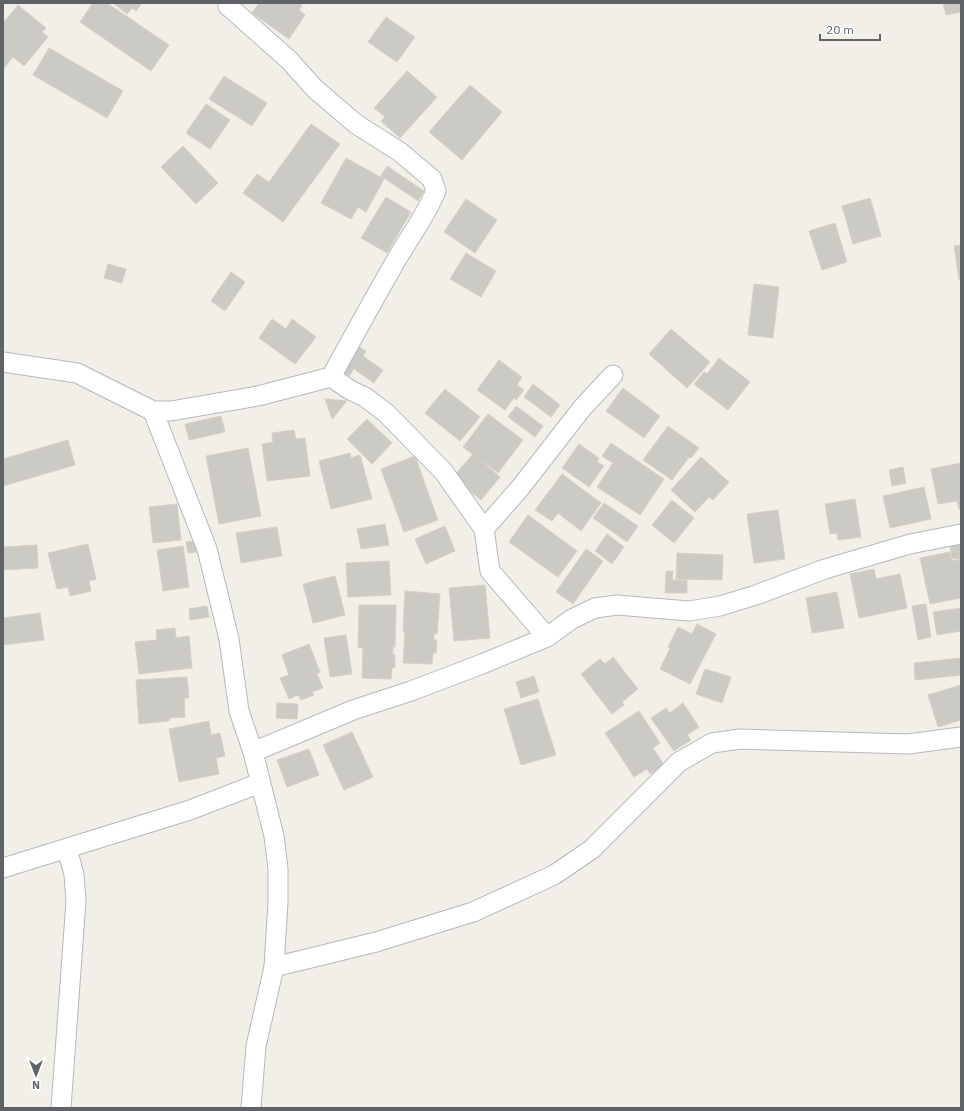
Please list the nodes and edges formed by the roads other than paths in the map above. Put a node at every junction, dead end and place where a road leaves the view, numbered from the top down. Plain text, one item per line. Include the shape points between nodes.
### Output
1 (227, 4) edge
2 (3, 362) edge
3 (613, 375) dead end
4 (331, 377) junction
5 (153, 411) junction
6 (484, 529) junction
7 (961, 534) edge
8 (547, 637) junction
9 (961, 737) edge
10 (253, 752) junction
11 (260, 783) junction
12 (67, 849) junction
13 (3, 868) edge
14 (274, 967) junction
15 (61, 1108) edge
16 (250, 1108) edge

1 - 4 street via 338,109 356,124 400,152 432,178 436,191 428,210 408,240
2 - 5 street via 77,373
3 - 6 street via 583,407 520,488
4 - 5 street via 258,396 171,411
4 - 6 street via 386,413 416,442 443,471
5 - 10 street via 207,549 228,639 239,711
6 - 8 street via 490,571
7 - 8 street via 910,544 824,569 720,606 689,611 617,606 596,608 572,619
8 - 10 street via 440,681 353,710
9 - 14 street via 908,744 740,739 712,743 679,762 592,849 554,875 473,912 376,942
10 - 11 street
11 - 12 street via 190,810
11 - 14 street via 274,836 278,869
12 - 13 street
12 - 15 street via 74,874 76,901
14 - 16 street via 256,1046

